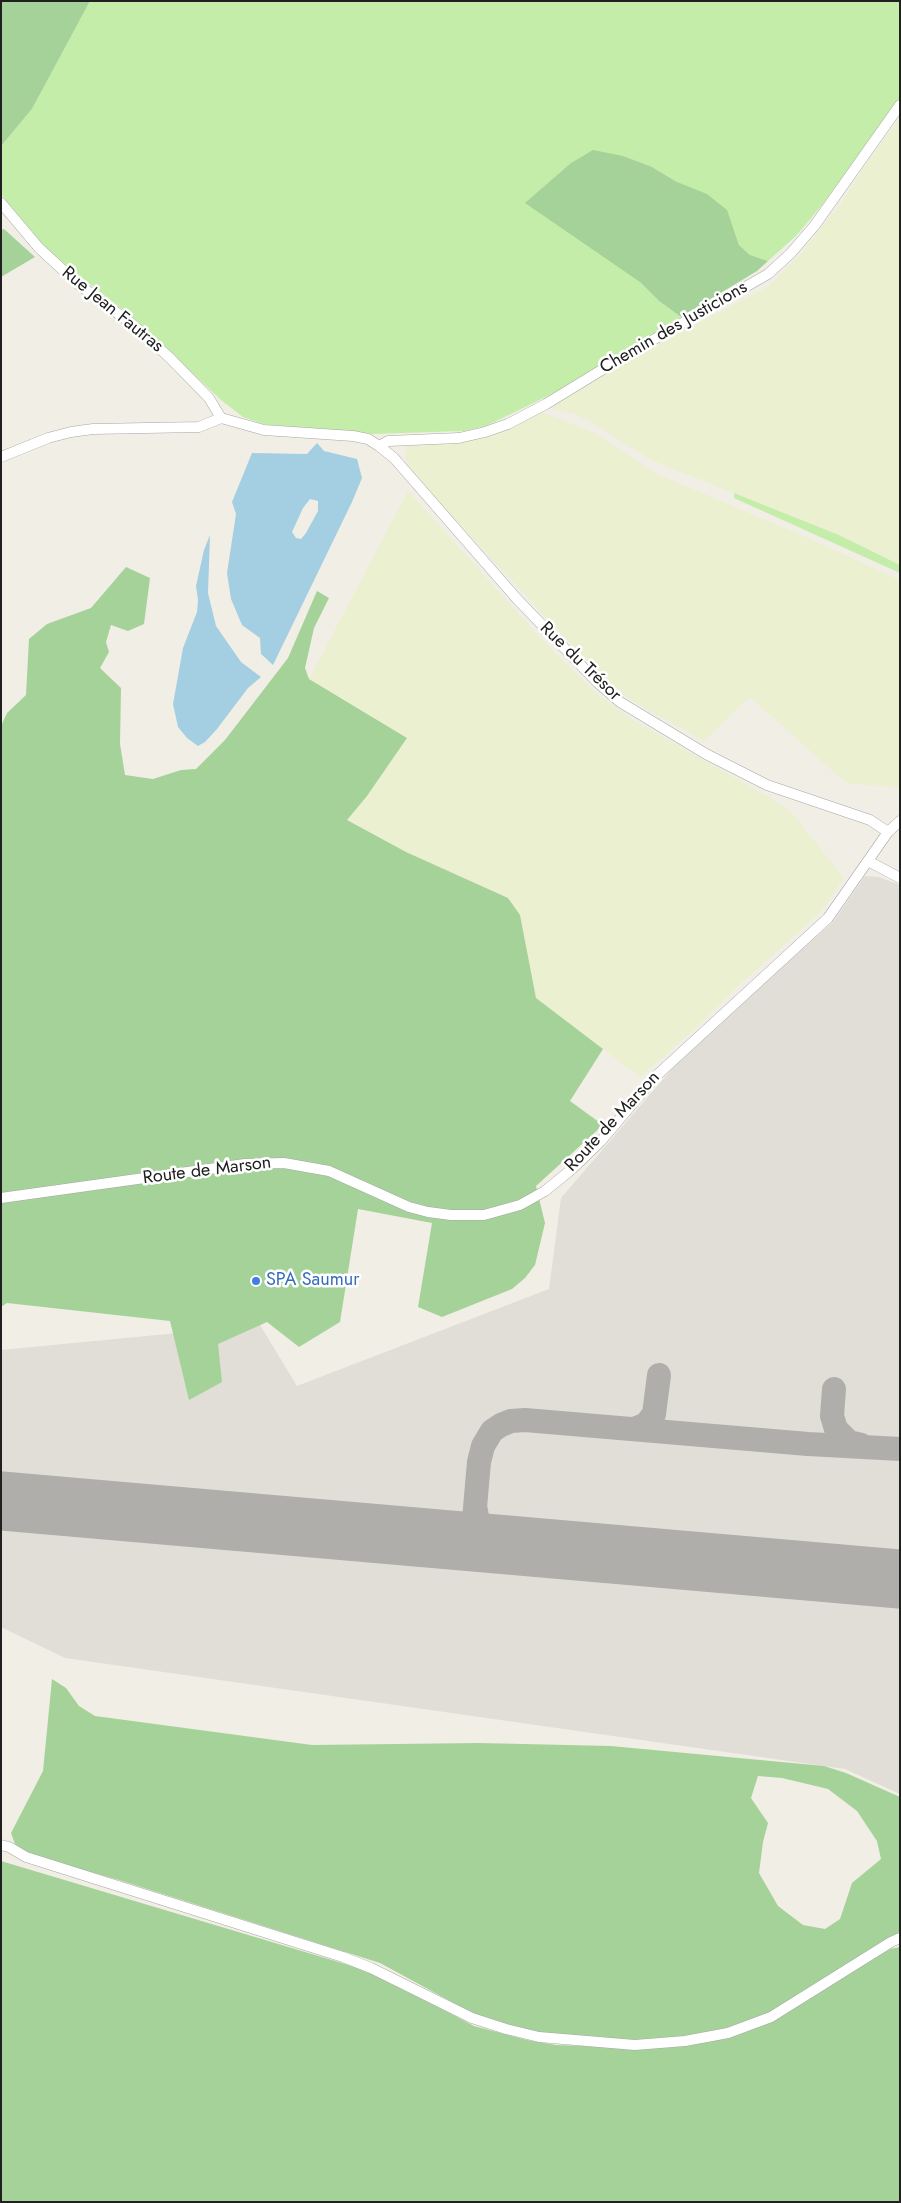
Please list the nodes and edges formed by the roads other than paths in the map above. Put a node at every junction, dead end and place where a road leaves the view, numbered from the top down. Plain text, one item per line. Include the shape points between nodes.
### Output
1 (900, 104) edge
2 (1, 203) edge
3 (221, 418) junction
4 (379, 446) junction
5 (1, 458) edge
6 (900, 821) edge
7 (888, 832) junction
8 (868, 861) junction
9 (900, 878) edge
10 (1, 1198) edge
11 (1, 1845) edge
12 (900, 1938) edge

1 - 4 street, Chemin des Justicions via 816,225 768,274 508,424 460,438 398,440
2 - 3 street, Rue Jean Fautras via 39,248 78,284 132,324 170,358 209,398
3 - 4 street, Rue du Trésor via 264,430 353,436 368,439
3 - 5 street via 200,427 71,432
4 - 7 street, Rue du Trésor via 394,458 517,599 620,702 706,754 759,781 870,820
6 - 7 street, Route de Marson
7 - 8 street, Route de Marson
8 - 9 street
8 - 10 street, Route de Marson via 828,918 656,1076 601,1141 572,1169 545,1191 520,1204 484,1215 428,1212 409,1207 329,1171 284,1163 244,1164
11 - 12 street via 26,1857 343,1957 472,2018 539,2037 635,2045 728,2033 771,2017

